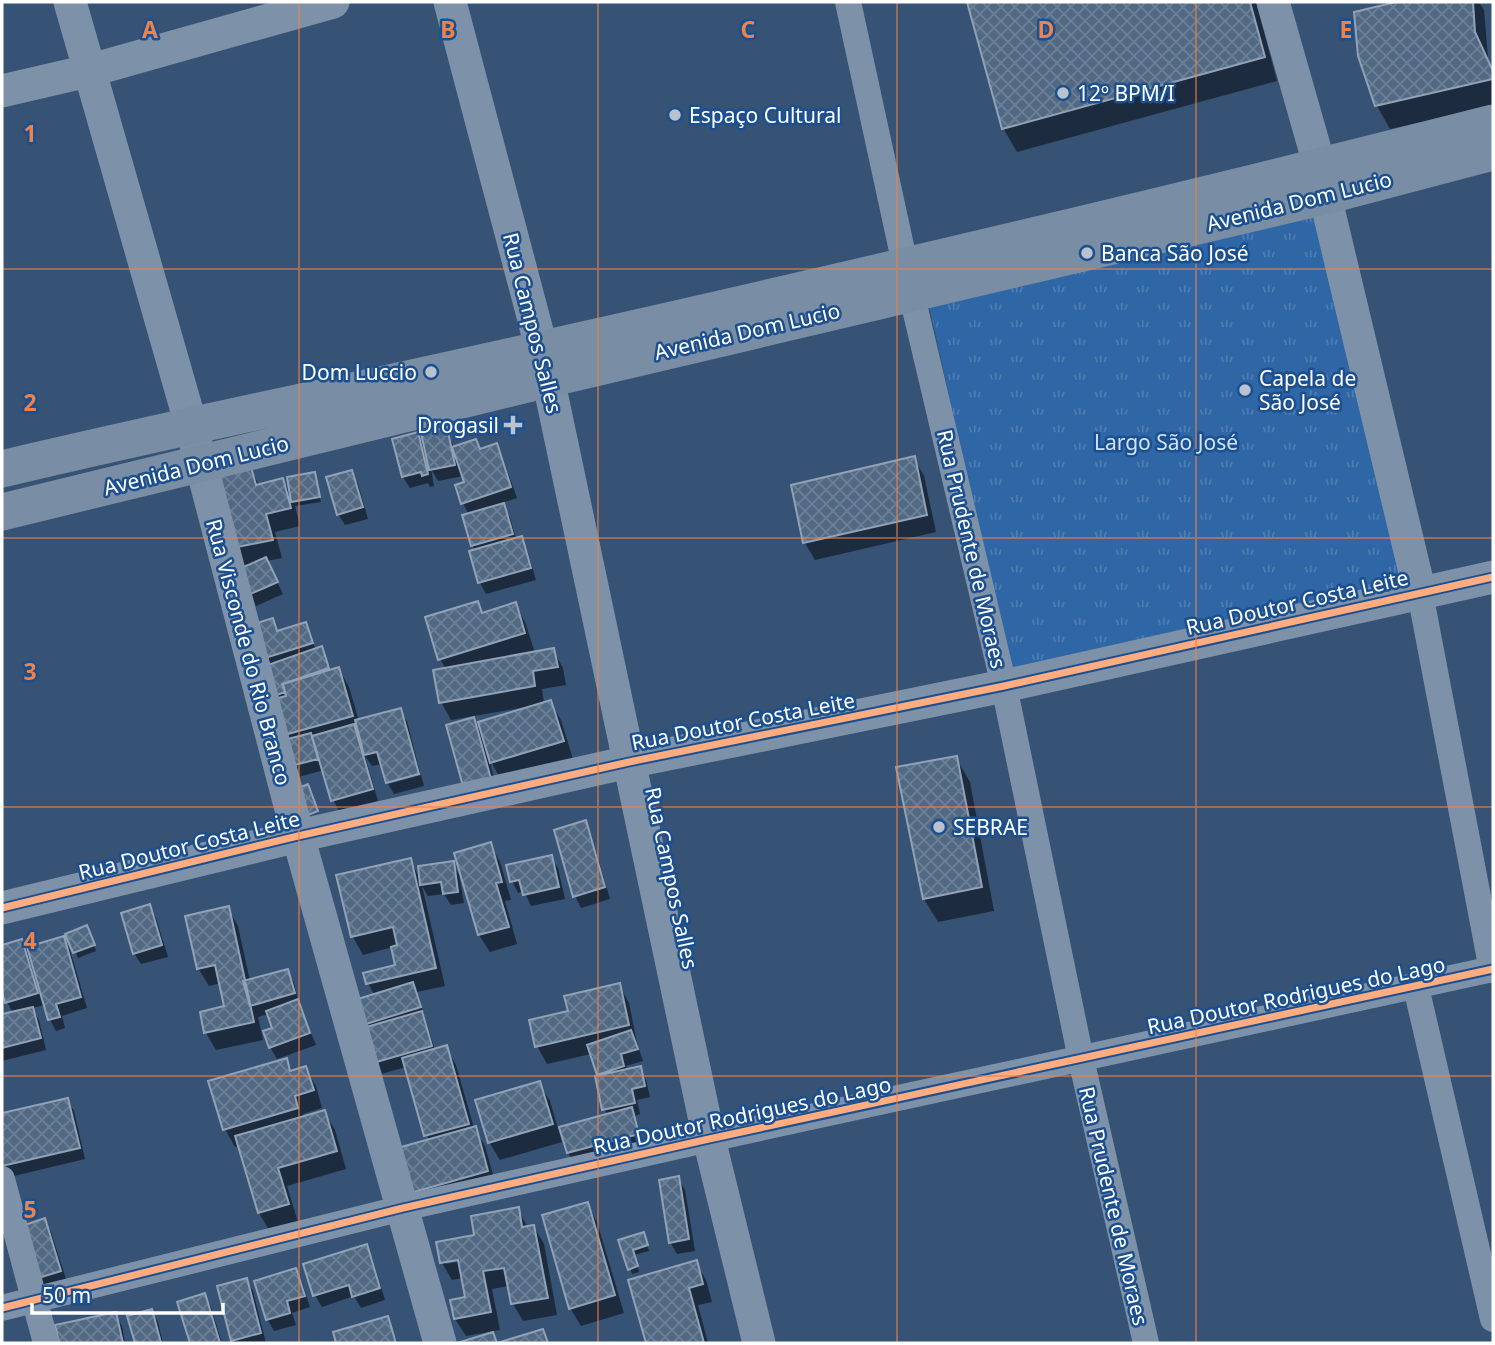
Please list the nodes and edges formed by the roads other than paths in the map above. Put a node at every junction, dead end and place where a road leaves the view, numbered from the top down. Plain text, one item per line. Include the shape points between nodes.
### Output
1 (71, 2) edge
2 (333, 2) edge
3 (450, 2) edge
4 (849, 2) edge
5 (1273, 2) edge
6 (88, 71) junction
7 (2, 91) edge
8 (1493, 123) edge
9 (1493, 152) edge
10 (1322, 182) junction
11 (908, 279) junction
12 (545, 364) junction
13 (191, 425) junction
14 (200, 465) junction
15 (2, 469) edge
16 (2, 512) edge
17 (1493, 577) edge
18 (1420, 593) junction
19 (1004, 686) junction
20 (629, 762) junction
21 (298, 836) junction
22 (2, 908) edge
23 (1492, 970) edge
24 (1416, 987) junction
25 (1081, 1059) junction
26 (709, 1139) junction
27 (2, 1179) edge
28 (403, 1208) junction
29 (35, 1301) junction
30 (2, 1308) edge
31 (1493, 1319) edge
32 (46, 1343) edge
33 (440, 1343) edge
34 (759, 1343) edge
35 (1146, 1343) edge

1 - 6 street, Rua Visconde do Rio Branco
2 - 6 street
3 - 12 street, Rua Campos Salles
4 - 11 street, Rua Prudente de Moraes
5 - 10 street
6 - 7 street
6 - 13 street, Rua Visconde do Rio Branco
8 - 10 main road, Avenida Dom Lucio
9 - 10 main road, Avenida Dom Lucio
10 - 11 main road, Avenida Dom Lucio
10 - 18 street
11 - 12 main road, Avenida Dom Lucio
11 - 19 street, Rua Prudente de Moraes
12 - 13 main road, Avenida Dom Lucio
12 - 14 main road, Avenida Dom Lucio
12 - 20 street, Rua Campos Salles
13 - 14 street, Rua Visconde do Rio Branco
13 - 15 main road, Avenida Dom Lucio
14 - 16 main road, Avenida Dom Lucio
14 - 21 street, Rua Visconde do Rio Branco
17 - 18 street, Rua Doutor Costa Leite
18 - 19 street, Rua Doutor Costa Leite
18 - 23 street
19 - 20 street, Rua Doutor Costa Leite
19 - 25 street, Rua Prudente de Moraes
20 - 21 street, Rua Doutor Costa Leite
20 - 26 street, Rua Campos Salles
21 - 22 street, Rua Doutor Costa Leite
21 - 28 street, Rua Visconde do Rio Branco
23 - 24 street, Rua Doutor Rodrigues do Lago
24 - 25 street, Rua Doutor Rodrigues do Lago
24 - 31 street
25 - 26 street, Rua Doutor Rodrigues do Lago
25 - 35 street, Rua Prudente de Moraes
26 - 28 street, Rua Doutor Rodrigues do Lago
26 - 34 street, Rua Campos Salles
27 - 29 street
28 - 29 street, Rua Doutor Rodrigues do Lago
28 - 33 street, Rua Visconde do Rio Branco
29 - 30 street, Rua Doutor Rodrigues do Lago
29 - 32 street

